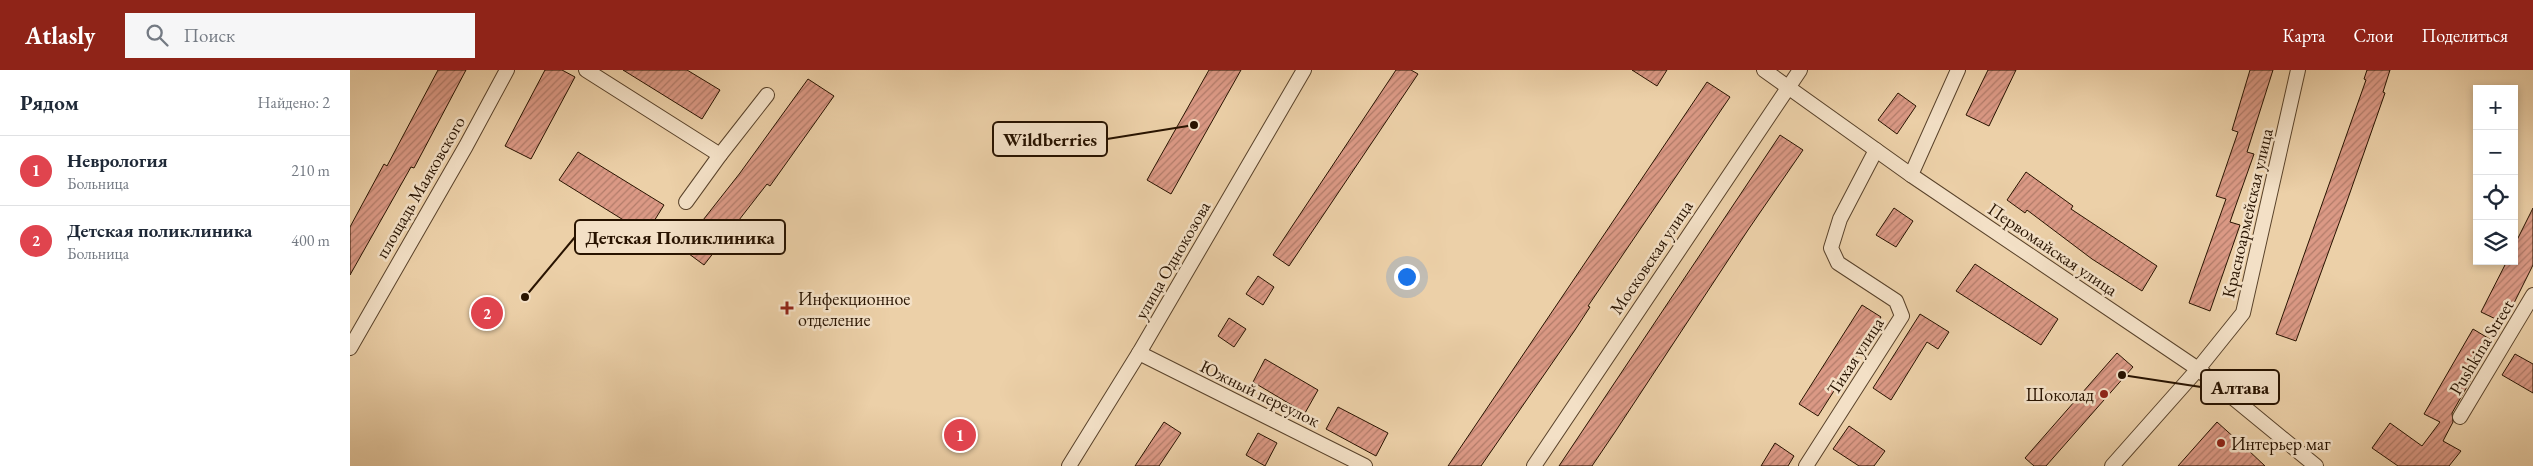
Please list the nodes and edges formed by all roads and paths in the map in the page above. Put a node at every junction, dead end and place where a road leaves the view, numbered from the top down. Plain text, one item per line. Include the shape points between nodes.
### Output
1 (507, 70) edge
2 (586, 70) edge
3 (1304, 70) edge
4 (1764, 70) edge
5 (1800, 70) edge
6 (1958, 70) edge
7 (2298, 70) edge
8 (1789, 86) junction
9 (767, 95) dead end
10 (1876, 150) junction
11 (720, 155) junction
12 (1910, 175) junction
13 (686, 202) dead end
14 (2533, 295) edge
15 (350, 348) edge
16 (1139, 353) junction
17 (2198, 369) junction
18 (2460, 417) dead end
19 (1069, 466) edge
20 (1365, 466) edge
21 (1534, 466) edge
22 (1806, 466) edge
23 (2112, 466) edge
24 (2316, 466) edge

1 - 15 street, площадь Маяковского
2 - 11 street
3 - 16 street, улица Однокозова
4 - 8 street, Первомайская улица
5 - 8 street, Московская улица
6 - 12 street
7 - 17 street, Красноармейская улица via 2243,313
8 - 10 street, Первомайская улица
8 - 21 street, Московская улица
9 - 11 street
10 - 12 street, Первомайская улица
10 - 22 street, Тихая улица via 1840,219 1831,248 1838,263 1896,301 1902,316
11 - 13 street
12 - 17 street, Первомайская улица
14 - 18 street, Pushkina Street
16 - 19 street, улица Однокозова
16 - 20 street, Южный переулок
17 - 23 street, Красноармейская улица
17 - 24 street, Первомайская улица

